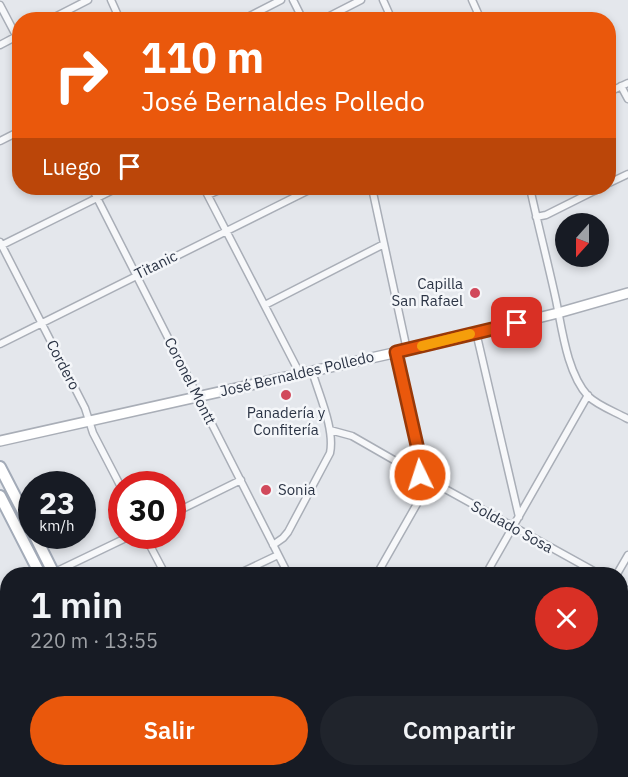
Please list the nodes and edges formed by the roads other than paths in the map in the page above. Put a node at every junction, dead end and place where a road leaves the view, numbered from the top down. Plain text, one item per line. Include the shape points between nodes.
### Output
1 (87, 0) edge
2 (280, 0) edge
3 (361, 0) edge
4 (0, 5) edge
5 (64, 12) edge
6 (257, 12) edge
7 (337, 12) edge
8 (12, 25) edge
9 (628, 83) edge
10 (621, 86) junction
11 (616, 88) edge
12 (628, 99) edge
13 (101, 195) edge
14 (208, 195) edge
15 (300, 195) edge
16 (374, 195) edge
17 (531, 195) edge
18 (585, 195) edge
19 (97, 197) junction
20 (536, 217) junction
21 (226, 231) junction
22 (0, 244) edge
23 (384, 244) junction
24 (137, 275) junction
25 (628, 293) edge
26 (265, 305) junction
27 (558, 313) junction
28 (41, 324) junction
29 (476, 332) junction
30 (0, 344) edge
31 (407, 350) junction
32 (396, 352) junction
33 (312, 371) junction
34 (300, 374) junction
35 (588, 395) junction
36 (198, 396) junction
37 (628, 419) edge
38 (89, 421) junction
39 (330, 430) junction
40 (0, 441) edge
41 (0, 467) edge
42 (113, 471) edge
43 (420, 475) junction
44 (241, 480) junction
45 (430, 481) junction
46 (0, 496) edge
47 (18, 502) edge
48 (186, 507) edge
49 (5, 517) edge
50 (519, 517) junction
51 (513, 527) junction
52 (273, 545) junction
53 (108, 547) edge
54 (42, 549) edge
55 (152, 549) edge
56 (278, 555) junction
57 (36, 567) edge
58 (50, 567) edge
59 (68, 567) edge
60 (161, 567) edge
61 (253, 567) edge
62 (284, 567) edge
63 (381, 567) edge
64 (490, 567) edge
65 (586, 567) edge

1 - 5 street
2 - 6 street
3 - 7 street
4 - 8 street
9 - 10 street
10 - 11 street
10 - 12 street
13 - 19 street
14 - 21 street
15 - 21 street, Titanic
16 - 23 street
17 - 20 street
18 - 20 street
19 - 22 street
19 - 24 street, Coronel Montt
20 - 27 street
21 - 24 street, Titanic
21 - 26 street
22 - 28 street, Cordero
23 - 26 street
23 - 31 street
24 - 28 street, Titanic
24 - 36 street, Coronel Montt
25 - 27 main road, José Bernaldes Polledo
26 - 34 street
27 - 29 main road, José Bernaldes Polledo
27 - 35 street via 576,376
28 - 30 street, Titanic
28 - 38 street, Cordero
29 - 31 main road, José Bernaldes Polledo
29 - 50 street
31 - 32 main road, José Bernaldes Polledo
32 - 33 main road, José Bernaldes Polledo
32 - 43 street via 421,463
33 - 34 main road, José Bernaldes Polledo
33 - 39 street
34 - 36 main road, José Bernaldes Polledo
35 - 37 street
35 - 50 street
36 - 38 main road, José Bernaldes Polledo
36 - 44 street, Coronel Montt
38 - 40 main road, José Bernaldes Polledo
38 - 42 street, Cordero
39 - 43 street, Soldado Sosa via 352,435
39 - 52 street via 330,453 288,532
41 - 47 main road
43 - 45 street, Soldado Sosa
44 - 48 street
44 - 52 street, Coronel Montt
45 - 51 street, Soldado Sosa
45 - 63 street
46 - 49 main road
49 - 57 main road
50 - 51 street
51 - 64 street
51 - 65 street, Soldado Sosa
52 - 56 street, Coronel Montt
53 - 59 street
54 - 58 main road
55 - 60 street
56 - 61 street
56 - 62 street, Coronel Montt

